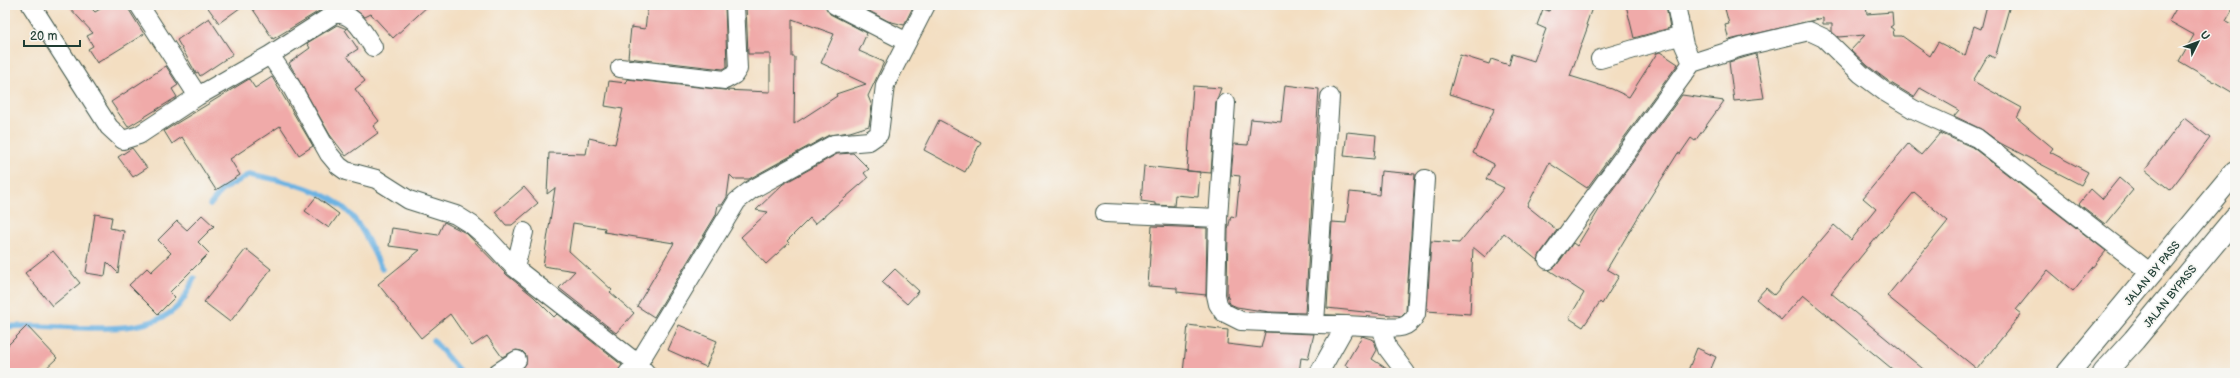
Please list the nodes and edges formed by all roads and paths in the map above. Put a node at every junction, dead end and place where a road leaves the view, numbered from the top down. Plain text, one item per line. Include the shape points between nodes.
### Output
1 (31, 5) edge
2 (139, 5) edge
3 (734, 5) edge
4 (835, 5) edge
5 (926, 5) edge
6 (1676, 5) edge
7 (1682, 35) junction
8 (907, 42) junction
9 (373, 46) dead end
10 (270, 55) junction
11 (1600, 59) dead end
12 (1692, 63) junction
13 (620, 68) dead end
14 (198, 96) junction
15 (1330, 97) dead end
16 (1226, 103) dead end
17 (2235, 172) edge
18 (1425, 179) dead end
19 (1105, 213) dead end
20 (1218, 218) junction
21 (2235, 218) edge
22 (524, 232) dead end
23 (1548, 260) dead end
24 (515, 268) junction
25 (2152, 274) junction
26 (1315, 323) junction
27 (1346, 325) junction
28 (1381, 327) junction
29 (517, 360) dead end
30 (637, 370) edge
31 (2107, 372) edge
32 (497, 373) edge
33 (1319, 373) edge
34 (1406, 373) edge
35 (2068, 373) edge

1 - 14 street via 109,127 122,140 139,136
2 - 14 street
3 - 13 street via 738,69 730,78 725,80
4 - 8 street
5 - 8 street
6 - 7 street
7 - 11 street
7 - 12 street via 1686,53
8 - 30 street via 885,85 879,134 869,141 834,144 751,190 737,201
9 - 10 street via 354,21 342,14 334,14
10 - 14 street
10 - 24 street via 338,166 376,179 409,200 456,215 488,238
12 - 23 street
12 - 25 street via 1742,47 1809,31 1824,38 1861,74 1885,92 1913,109 1977,138
15 - 26 street
16 - 20 street
17 - 25 highway, JALAN BY PASS
18 - 28 street via 1416,314 1408,325 1400,328
19 - 20 street
20 - 26 street via 1216,295 1223,312 1241,321
21 - 31 highway, JALAN BYPASS
22 - 24 street
24 - 30 street
25 - 35 highway, JALAN BY PASS
26 - 27 street
27 - 28 street
27 - 33 street
28 - 34 street via 1388,349
29 - 32 street

